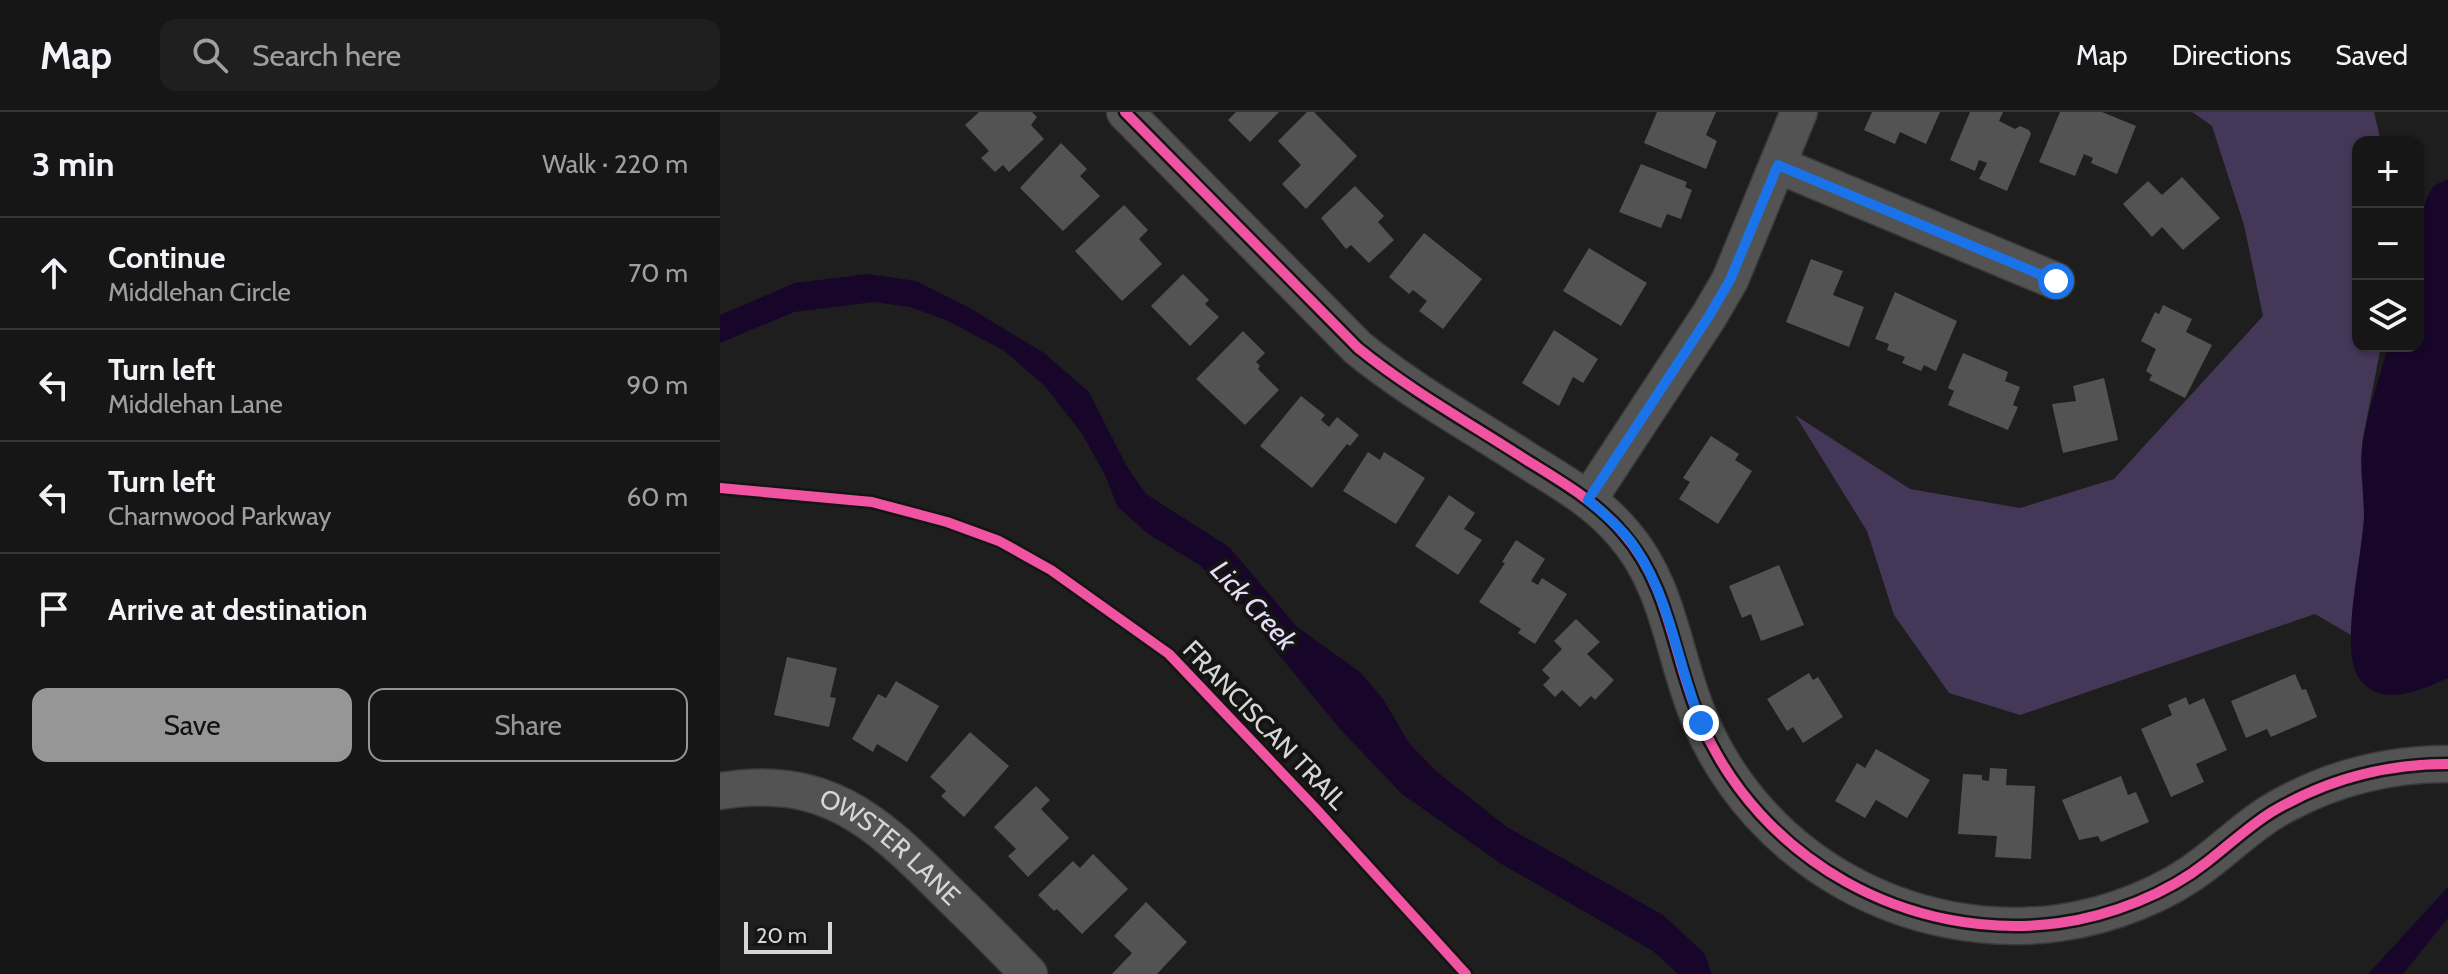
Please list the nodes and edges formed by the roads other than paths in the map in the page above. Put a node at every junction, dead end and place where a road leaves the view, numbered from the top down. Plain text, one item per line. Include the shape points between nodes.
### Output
1 (1125, 112) edge
2 (1799, 112) edge
3 (1778, 165) junction
4 (2056, 281) dead end
5 (1588, 500) junction
6 (2448, 764) edge
7 (720, 791) edge
8 (1029, 974) edge

1 - 5 street via 1358,348
2 - 3 street
3 - 4 street
3 - 5 street via 1730,280
5 - 6 street via 1621,530 1646,566 1664,603 1701,723 1747,799 1792,846 1822,867 1864,892 1914,912 1965,923 2020,926 2107,911 2182,879 2245,829 2307,793 2380,769
7 - 8 street, OWSTER LANE via 795,790 860,814 903,848

